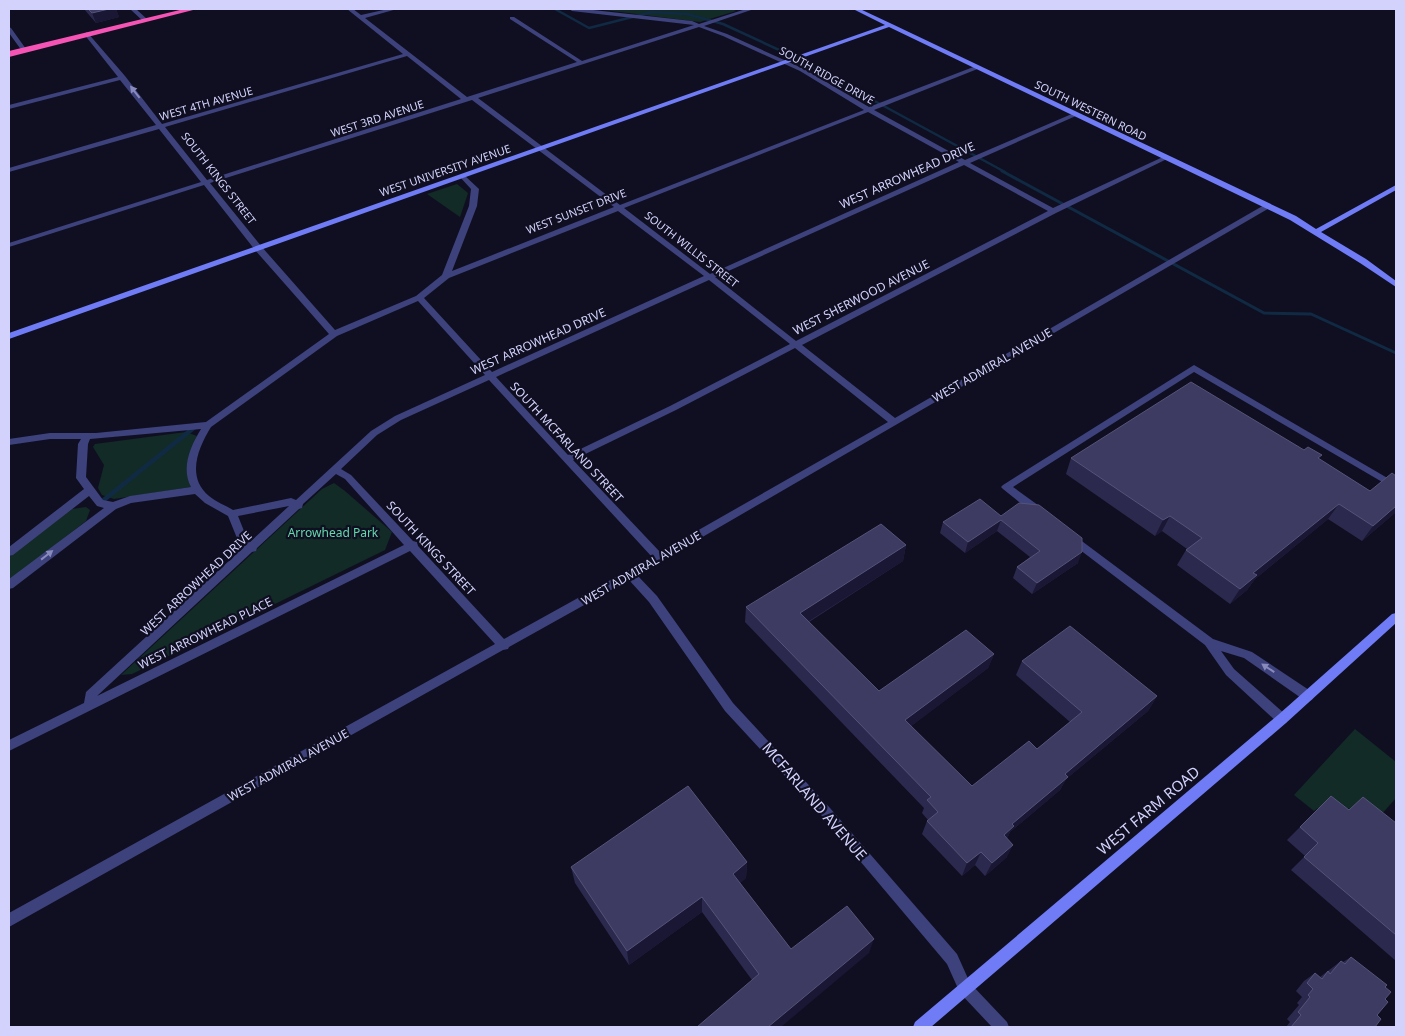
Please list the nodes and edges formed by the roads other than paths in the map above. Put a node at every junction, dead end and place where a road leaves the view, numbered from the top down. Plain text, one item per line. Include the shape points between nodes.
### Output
1 (133, 9) edge
2 (193, 9) edge
3 (350, 9) edge
4 (394, 9) edge
5 (574, 9) edge
6 (751, 9) edge
7 (856, 9) edge
8 (361, 17) junction
9 (512, 18) dead end
10 (144, 20) junction
11 (699, 25) junction
12 (890, 25) junction
13 (9, 29) edge
14 (87, 34) junction
15 (24, 50) junction
16 (9, 54) edge
17 (409, 54) junction
18 (788, 61) junction
19 (582, 63) junction
20 (978, 67) junction
21 (123, 77) junction
22 (470, 98) junction
23 (9, 107) edge
24 (869, 110) junction
25 (1076, 114) junction
26 (162, 126) junction
27 (540, 148) junction
28 (1167, 157) junction
29 (973, 159) junction
30 (9, 170) edge
31 (462, 176) junction
32 (207, 182) junction
33 (1396, 187) edge
34 (1269, 206) junction
35 (620, 208) junction
36 (1057, 209) junction
37 (1316, 232) junction
38 (9, 245) edge
39 (258, 248) junction
40 (446, 276) junction
41 (710, 278) junction
42 (1396, 285) edge
43 (420, 298) junction
44 (334, 334) junction
45 (9, 336) edge
46 (796, 345) junction
47 (490, 376) junction
48 (894, 422) junction
49 (208, 425) junction
50 (9, 433) edge
51 (87, 436) junction
52 (27, 439) junction
53 (9, 442) edge
54 (567, 459) junction
55 (336, 470) junction
56 (1396, 487) edge
57 (198, 490) junction
58 (89, 491) junction
59 (298, 505) junction
60 (113, 506) junction
61 (232, 514) junction
62 (1045, 517) edge
63 (1061, 529) edge
64 (412, 545) junction
65 (252, 548) junction
66 (9, 552) edge
67 (658, 558) junction
68 (630, 574) junction
69 (9, 585) edge
70 (1396, 617) edge
71 (1209, 642) junction
72 (504, 646) junction
73 (1308, 696) junction
74 (90, 706) junction
75 (1282, 719) junction
76 (9, 746) edge
77 (9, 920) edge
78 (965, 988) junction
79 (920, 1027) edge
80 (1002, 1027) edge

1 - 10 street
2 - 10 highway
3 - 8 street, SOUTH WILLIS STREET
4 - 8 street
5 - 11 street, SOUTH RIDGE DRIVE
6 - 11 street, WEST 3RD AVENUE
7 - 12 street, SOUTH WESTERN ROAD
8 - 17 street, SOUTH WILLIS STREET
9 - 19 street
10 - 14 highway
11 - 18 street, SOUTH RIDGE DRIVE
11 - 19 street, WEST 3RD AVENUE
12 - 18 street, WEST UNIVERSITY AVENUE
12 - 20 street, SOUTH WESTERN ROAD
13 - 15 street
14 - 15 highway
14 - 21 street, SOUTH KINGS STREET
15 - 16 highway
17 - 22 street, SOUTH WILLIS STREET
17 - 26 street, WEST 4TH AVENUE
18 - 24 street, SOUTH RIDGE DRIVE
18 - 27 street, WEST UNIVERSITY AVENUE
19 - 22 street, WEST 3RD AVENUE
20 - 24 street, WEST SUNSET DRIVE
20 - 25 street, SOUTH WESTERN ROAD
21 - 23 street
26 -> 21 street, SOUTH KINGS STREET
22 - 27 street, SOUTH WILLIS STREET
22 - 32 street, WEST 3RD AVENUE
24 - 29 street, SOUTH RIDGE DRIVE
24 - 35 street, WEST SUNSET DRIVE
25 - 28 street, SOUTH WESTERN ROAD
25 - 29 street, WEST ARROWHEAD DRIVE
26 - 30 street, WEST 4TH AVENUE
26 - 32 street, SOUTH KINGS STREET
27 - 31 street, WEST UNIVERSITY AVENUE
27 - 35 street, SOUTH WILLIS STREET
28 - 34 street, SOUTH WESTERN ROAD
28 - 36 street, WEST SHERWOOD AVENUE
29 - 36 street, SOUTH RIDGE DRIVE
29 - 41 street, WEST ARROWHEAD DRIVE
31 - 39 street, WEST UNIVERSITY AVENUE
31 - 40 street via 475,189 472,206
32 - 38 street, WEST 3RD AVENUE
32 - 39 street, SOUTH KINGS STREET
33 - 37 street
34 - 37 street, SOUTH WESTERN ROAD
34 - 48 street, WEST ADMIRAL AVENUE
35 - 40 street, WEST SUNSET DRIVE
35 - 41 street, SOUTH WILLIS STREET
36 - 46 street, WEST SHERWOOD AVENUE
37 - 42 street, SOUTH WESTERN ROAD
39 - 44 street, SOUTH KINGS STREET
39 - 45 street, WEST UNIVERSITY AVENUE
40 - 43 street, WEST SUNSET DRIVE
41 - 46 street, SOUTH WILLIS STREET
41 - 47 street, WEST ARROWHEAD DRIVE
43 - 44 street, WEST SUNSET DRIVE
43 - 47 street, SOUTH MCFARLAND STREET
44 - 49 street, WEST SUNSET DRIVE
46 - 48 street, SOUTH WILLIS STREET
46 - 54 street, WEST SHERWOOD AVENUE
47 - 54 street, SOUTH MCFARLAND STREET
47 - 55 street, WEST ARROWHEAD DRIVE via 398,418 374,433
48 - 67 street, WEST ADMIRAL AVENUE
49 - 51 street
49 - 57 street, WEST SUNSET DRIVE via 195,444 190,472
50 - 52 street
51 - 52 street
51 - 58 street via 83,444 81,478
52 - 53 street
54 - 67 street, SOUTH MCFARLAND STREET
55 - 59 street, WEST ARROWHEAD DRIVE
55 - 64 street, SOUTH KINGS STREET via 348,477
56 - 62 street via 1194,368 1006,487
57 - 60 street via 130,500
57 - 61 street
58 - 60 street via 100,503
58 - 66 street
59 - 61 street via 291,502
59 - 65 street, WEST ARROWHEAD DRIVE
69 -> 60 street
61 - 65 street via 244,542
63 - 71 street
64 - 72 street, SOUTH KINGS STREET
64 - 74 street, WEST ARROWHEAD PLACE
65 - 74 street, WEST ARROWHEAD DRIVE via 90,696
67 - 68 street, WEST ADMIRAL AVENUE
68 - 72 street, WEST ADMIRAL AVENUE
68 - 78 street, MCFARLAND AVENUE via 653,599 728,707 826,812 952,959
70 - 73 street, WEST FARM ROAD
73 -> 71 street via 1248,655
71 - 75 street via 1230,672
72 - 77 street, WEST ADMIRAL AVENUE
73 - 75 street, WEST FARM ROAD
74 - 76 street, WEST ARROWHEAD PLACE
75 - 78 street, WEST FARM ROAD
78 - 79 street, WEST FARM ROAD
78 - 80 street, MCFARLAND AVENUE

